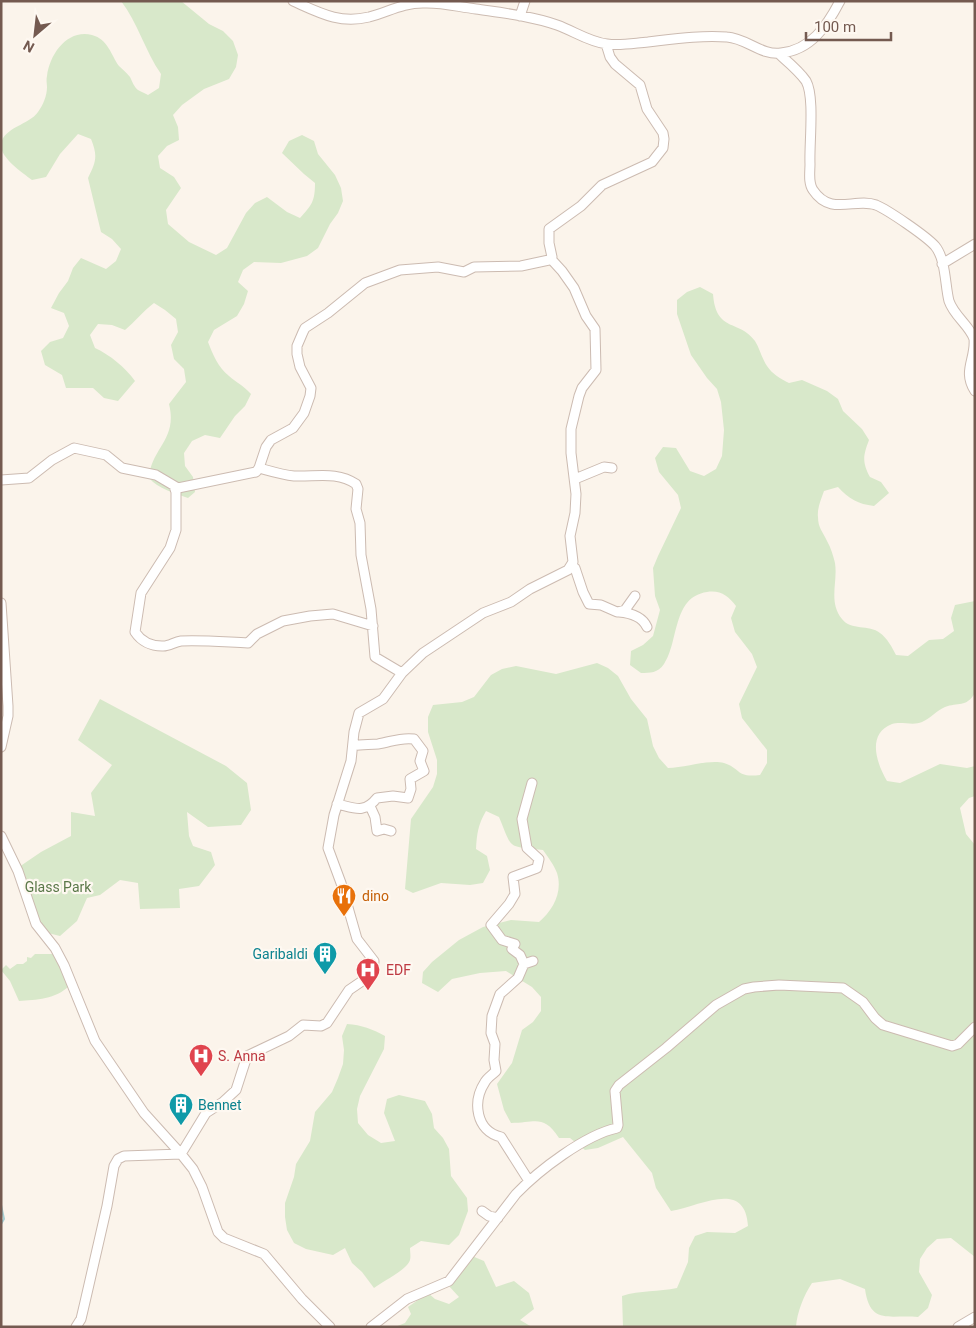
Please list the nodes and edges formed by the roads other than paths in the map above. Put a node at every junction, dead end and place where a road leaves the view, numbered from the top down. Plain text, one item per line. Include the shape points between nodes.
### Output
1 (294, 1) edge
2 (525, 1) edge
3 (840, 1) edge
4 (520, 16) junction
5 (606, 44) junction
6 (779, 54) junction
7 (975, 244) edge
8 (551, 259) junction
9 (942, 264) junction
10 (975, 391) edge
11 (259, 468) junction
12 (612, 468) dead end
13 (574, 479) junction
14 (1, 480) edge
15 (174, 486) junction
16 (571, 566) junction
17 (634, 596) dead end
18 (1, 603) edge
19 (617, 612) junction
20 (372, 626) junction
21 (647, 627) dead end
22 (402, 673) junction
23 (5, 705) edge
24 (353, 746) junction
25 (1, 747) edge
26 (532, 783) dead end
27 (337, 804) junction
28 (370, 806) junction
29 (392, 831) dead end
30 (1, 836) edge
31 (975, 1027) edge
32 (182, 1154) junction
33 (529, 1181) junction
34 (482, 1211) dead end
35 (498, 1218) junction
36 (975, 1317) edge
37 (79, 1326) edge
38 (330, 1327) edge
39 (371, 1327) edge
40 (958, 1327) edge

1 - 4 street via 337,19 357,19 425,2
2 - 4 street
3 - 6 street via 815,38 796,50
4 - 5 street via 558,25
5 - 6 street via 714,36 731,37
5 - 8 street via 615,64 640,85 664,145 652,162 602,185 581,206 549,229
6 - 9 street via 805,80 810,92 812,189 838,206 862,203 877,206 935,247
7 - 9 street
8 - 11 street via 531,265 474,267 464,272 438,267 400,270 365,283 302,332 297,354 310,396 304,413 293,428 271,440 266,447
8 - 13 street via 574,288 595,329 596,368 579,396 571,429
9 - 10 street via 955,314 973,338 969,379
11 - 15 street via 250,474 178,488
11 - 20 street via 292,476 332,475 356,484 360,555
12 - 13 street via 604,467
13 - 16 street via 576,502 570,536
14 - 15 street via 29,478 52,460 76,448 106,456 122,468 156,475
15 - 20 street via 176,530 170,548 141,593 135,632 140,639 164,647 178,642 212,640 248,643 257,634 283,621 333,614
16 - 19 street via 575,568 589,604
16 - 22 street via 516,600 463,625 423,653
17 - 19 street via 625,610
18 - 23 street
19 - 21 street via 631,613
20 - 22 street via 376,658
22 - 24 street via 383,699 359,714
23 - 25 street via 7,722
24 - 27 street
24 - 28 street via 404,737 414,739 423,751 420,761 424,771 410,780 408,798 377,798
26 - 33 street via 522,819 527,848 539,859 537,868 513,877 515,894 491,926 502,940 515,944 512,949 528,963 518,978 500,994 492,1016 496,1071 485,1082 476,1111 491,1134 500,1137
27 - 28 street via 360,810
27 - 32 street via 328,848 357,939 374,961 373,972 349,990 324,1026 303,1025 289,1036 247,1056 236,1090 206,1113
28 - 29 street via 377,830
30 - 32 street via 36,924 64,965 95,1040 144,1113
31 - 33 street via 954,1046 883,1025 858,998 843,988 764,985 744,989 716,1005 619,1085 615,1091 617,1128 597,1134
32 - 37 street via 124,1156 116,1161
32 - 38 street via 202,1187 218,1232 224,1238 264,1254
33 - 35 street
34 - 35 street
35 - 39 street via 449,1281 415,1295
36 - 40 street

